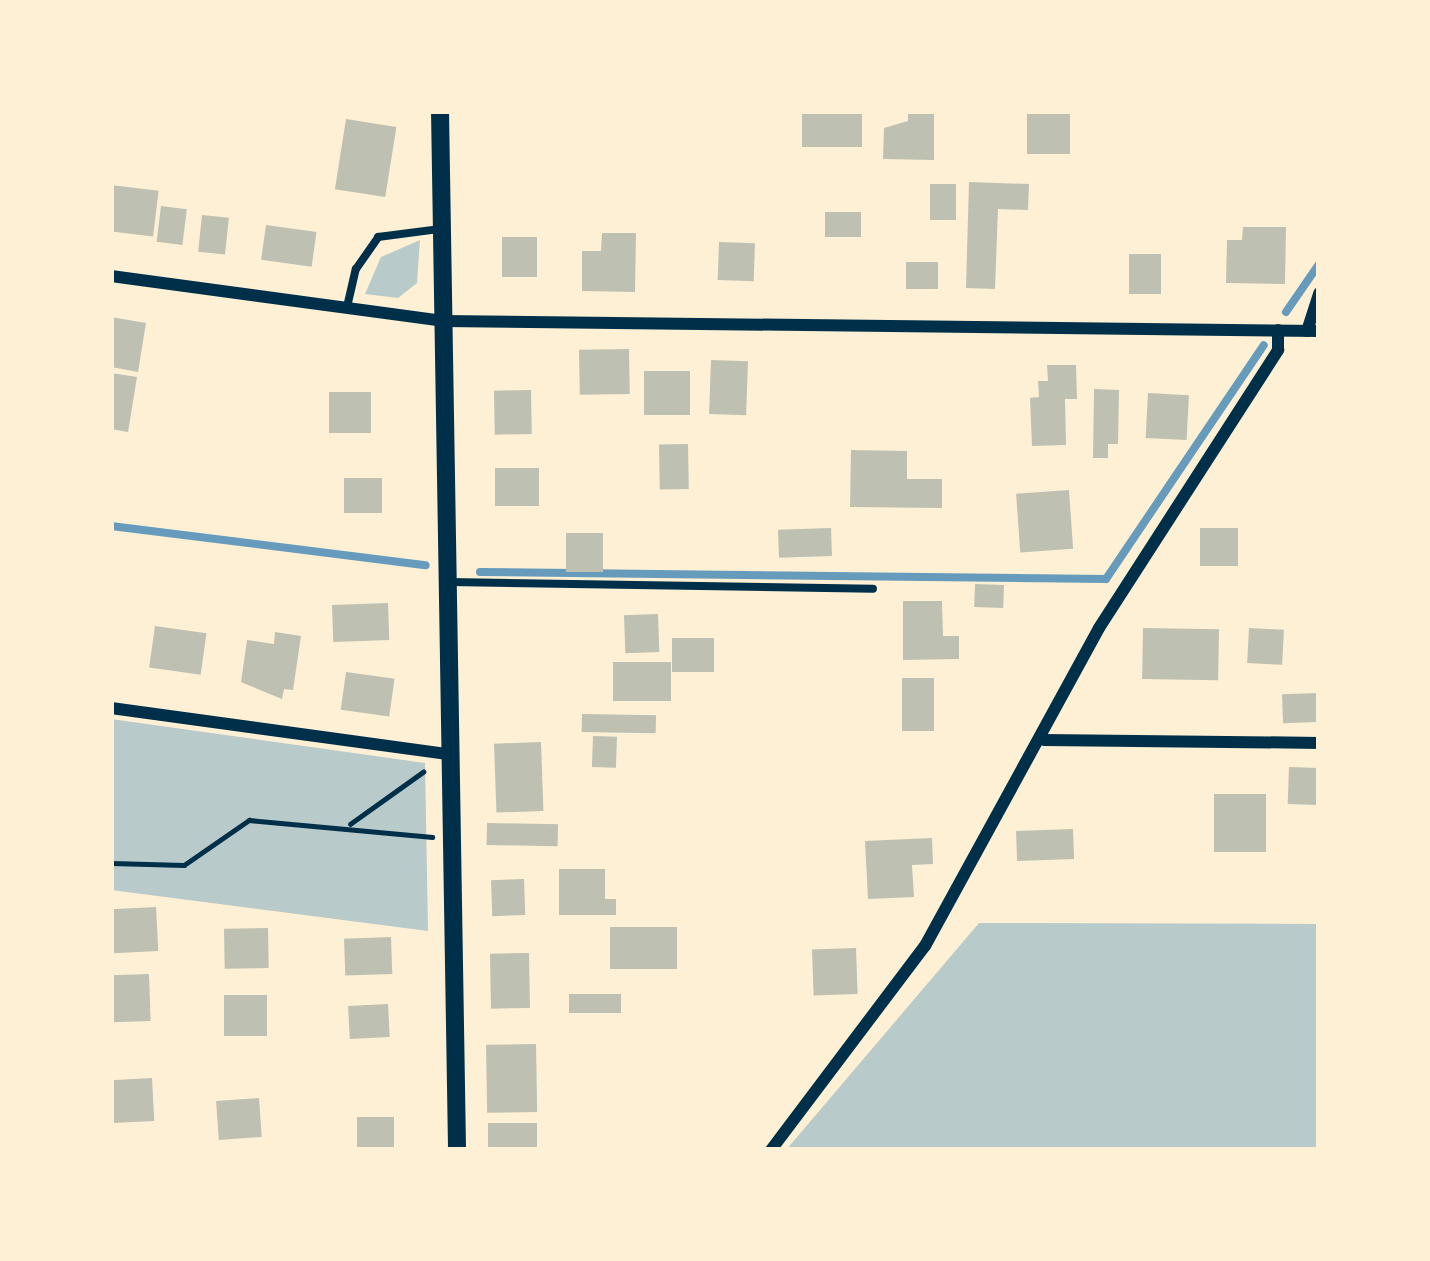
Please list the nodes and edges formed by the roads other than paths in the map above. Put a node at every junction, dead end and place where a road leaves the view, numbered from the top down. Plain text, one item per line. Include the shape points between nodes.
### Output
1 (440, 111) edge
2 (441, 229) junction
3 (111, 276) edge
4 (1319, 293) edge
5 (346, 309) junction
6 (443, 321) junction
7 (1278, 330) junction
8 (1313, 331) edge
9 (448, 582) junction
10 (874, 589) dead end
11 (111, 708) edge
12 (1044, 740) junction
13 (1319, 743) edge
14 (448, 754) junction
15 (457, 1150) edge
16 (771, 1150) edge

1 - 2 street
2 - 5 lane via 377,238 356,269
2 - 6 street
3 - 5 street
4 - 8 street
5 - 6 street
6 - 7 street
6 - 9 street
7 - 8 street
7 - 12 street via 1278,350 1099,628
9 - 10 lane
9 - 14 street
11 - 14 street
12 - 13 street
12 - 16 street via 925,946
14 - 15 street

